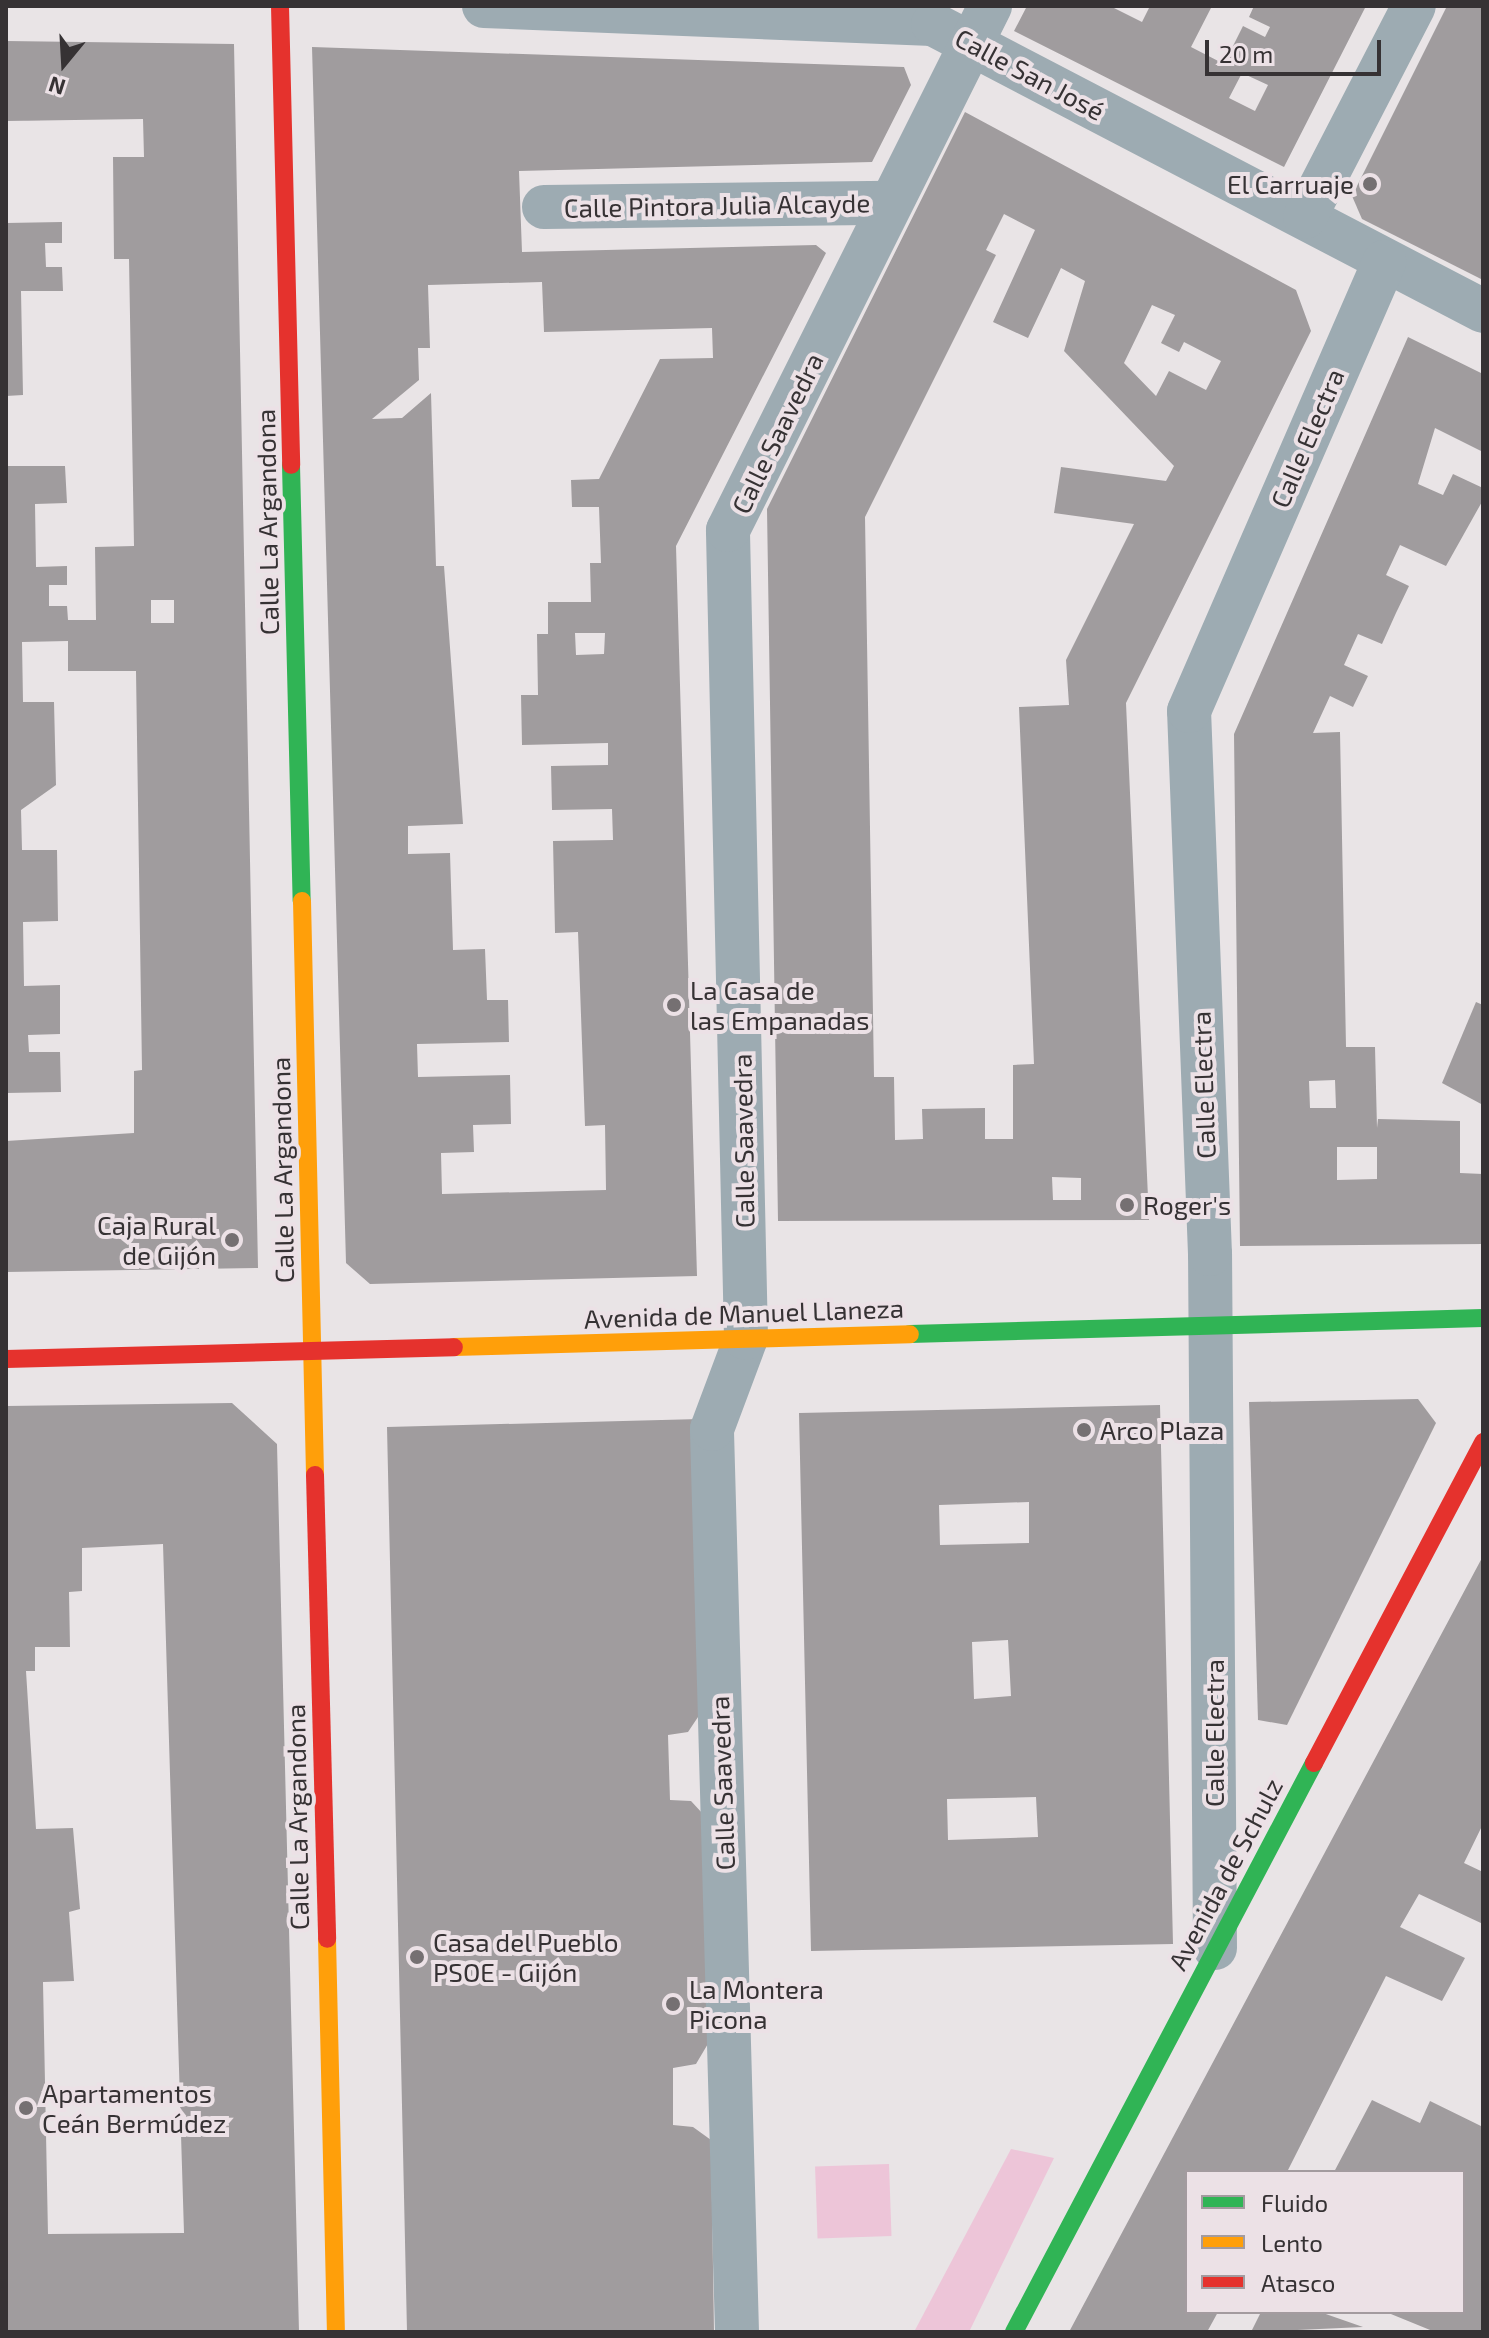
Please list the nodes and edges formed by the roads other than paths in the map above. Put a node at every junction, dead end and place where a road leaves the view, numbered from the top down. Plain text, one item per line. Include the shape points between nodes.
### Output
1 (280, 6) edge
2 (484, 6) edge
3 (1414, 6) edge
4 (980, 24) edge
5 (891, 203) junction
6 (544, 207) dead end
7 (1305, 217) junction
8 (1384, 262) junction
9 (1483, 311) edge
10 (1483, 1318) edge
11 (1211, 1325) junction
12 (746, 1338) junction
13 (312, 1354) junction
14 (6, 1359) edge
15 (1483, 1442) edge
16 (1215, 1948) junction
17 (336, 2332) edge
18 (737, 2332) edge
19 (1014, 2332) edge

1 - 13 street, Calle La Argandona
2 - 4 street, Calle San José
3 - 7 street
4 - 5 street, Calle Saavedra
4 - 7 street, Calle San José
5 - 6 street, Calle Pintora Julia Alcayde
5 - 12 street, Calle Saavedra via 728,530
7 - 8 street, Calle San José
8 - 9 street, Calle San José
8 - 11 street, Calle Electra via 1189,711
10 - 11 street, Avenida de Manuel Llaneza
11 - 12 street, Avenida de Manuel Llaneza
11 - 16 street, Calle Electra
12 - 13 street, Avenida de Manuel Llaneza
12 - 18 street, Calle Saavedra via 712,1429
13 - 14 street, Avenida de Manuel Llaneza
13 - 17 street, Calle La Argandona
15 - 16 street, Avenida de Schulz
16 - 19 street, Avenida de Schulz

